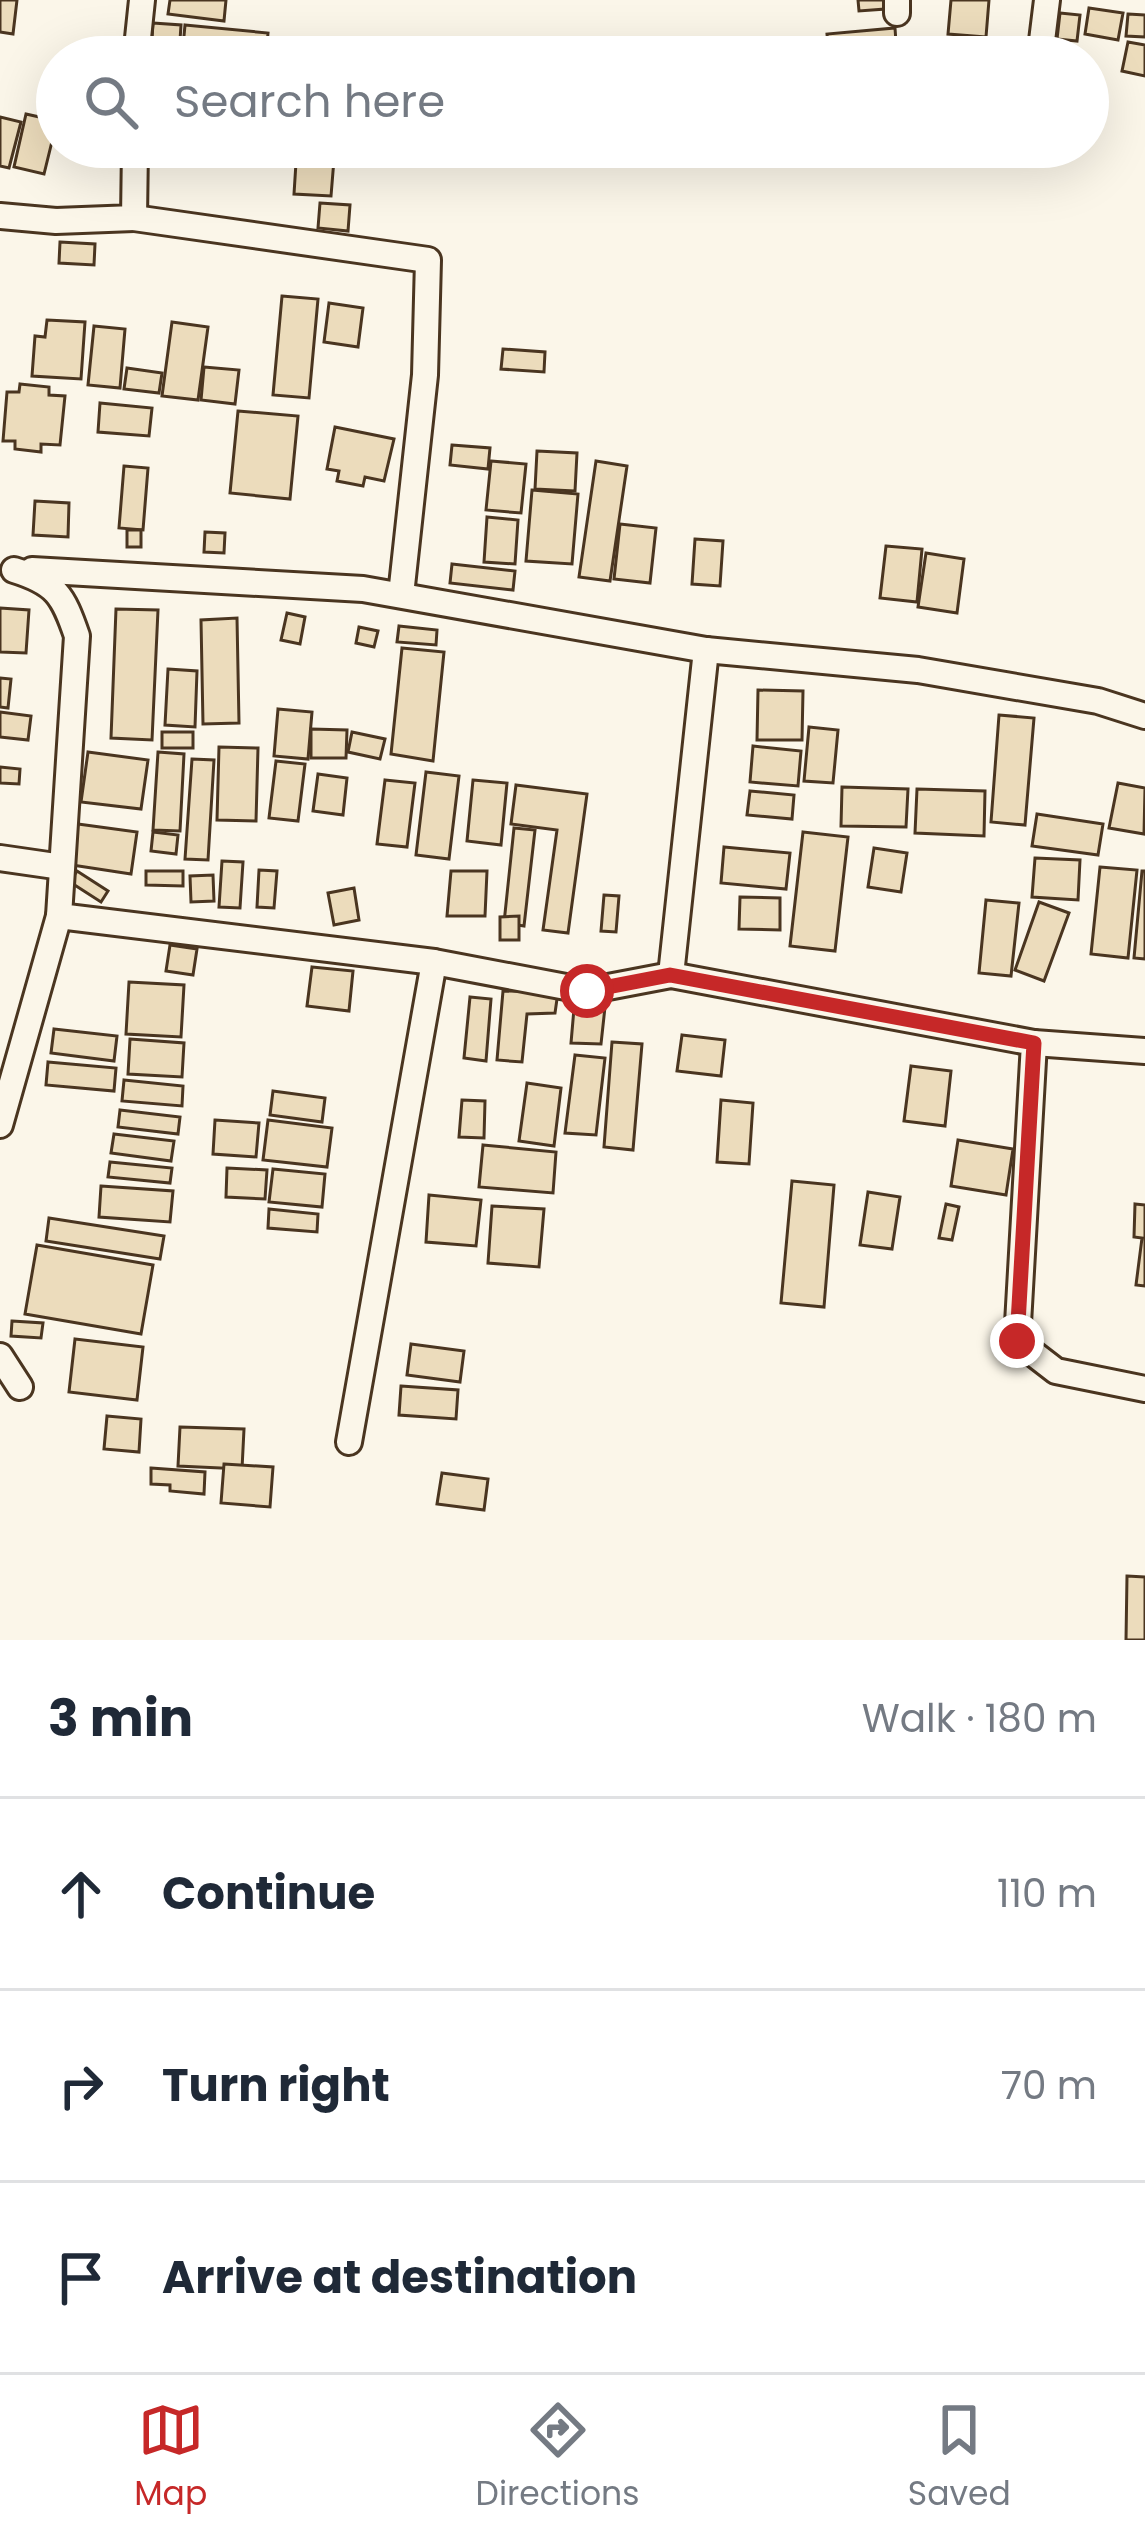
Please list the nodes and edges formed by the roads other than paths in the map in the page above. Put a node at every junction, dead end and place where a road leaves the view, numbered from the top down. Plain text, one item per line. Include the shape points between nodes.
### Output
1 (142, 0) edge
2 (1047, 0) edge
3 (138, 36) edge
4 (1043, 36) edge
5 (135, 168) edge
6 (0, 216) edge
7 (134, 218) junction
8 (7, 569) edge
9 (401, 595) junction
10 (706, 650) junction
11 (1145, 716) edge
12 (0, 858) edge
13 (62, 867) junction
14 (59, 916) junction
15 (434, 962) junction
16 (670, 975) junction
17 (1034, 1043) junction
18 (1145, 1051) edge
19 (0, 1126) edge
20 (0, 1356) edge
21 (20, 1387) dead end
22 (1145, 1389) edge
23 (349, 1442) dead end

1 - 3 street
2 - 4 street
5 - 7 street
6 - 7 street
7 - 9 street via 428,260 425,375
8 - 9 street
8 - 13 street via 45,580 67,604 76,636
9 - 10 street
10 - 11 street via 919,670
10 - 16 street
12 - 13 street
13 - 14 street
14 - 15 street
14 - 19 street
15 - 16 street via 587,991
15 - 23 street
16 - 17 street
17 - 18 street
17 - 22 street via 1017,1341 1056,1370
20 - 21 street

